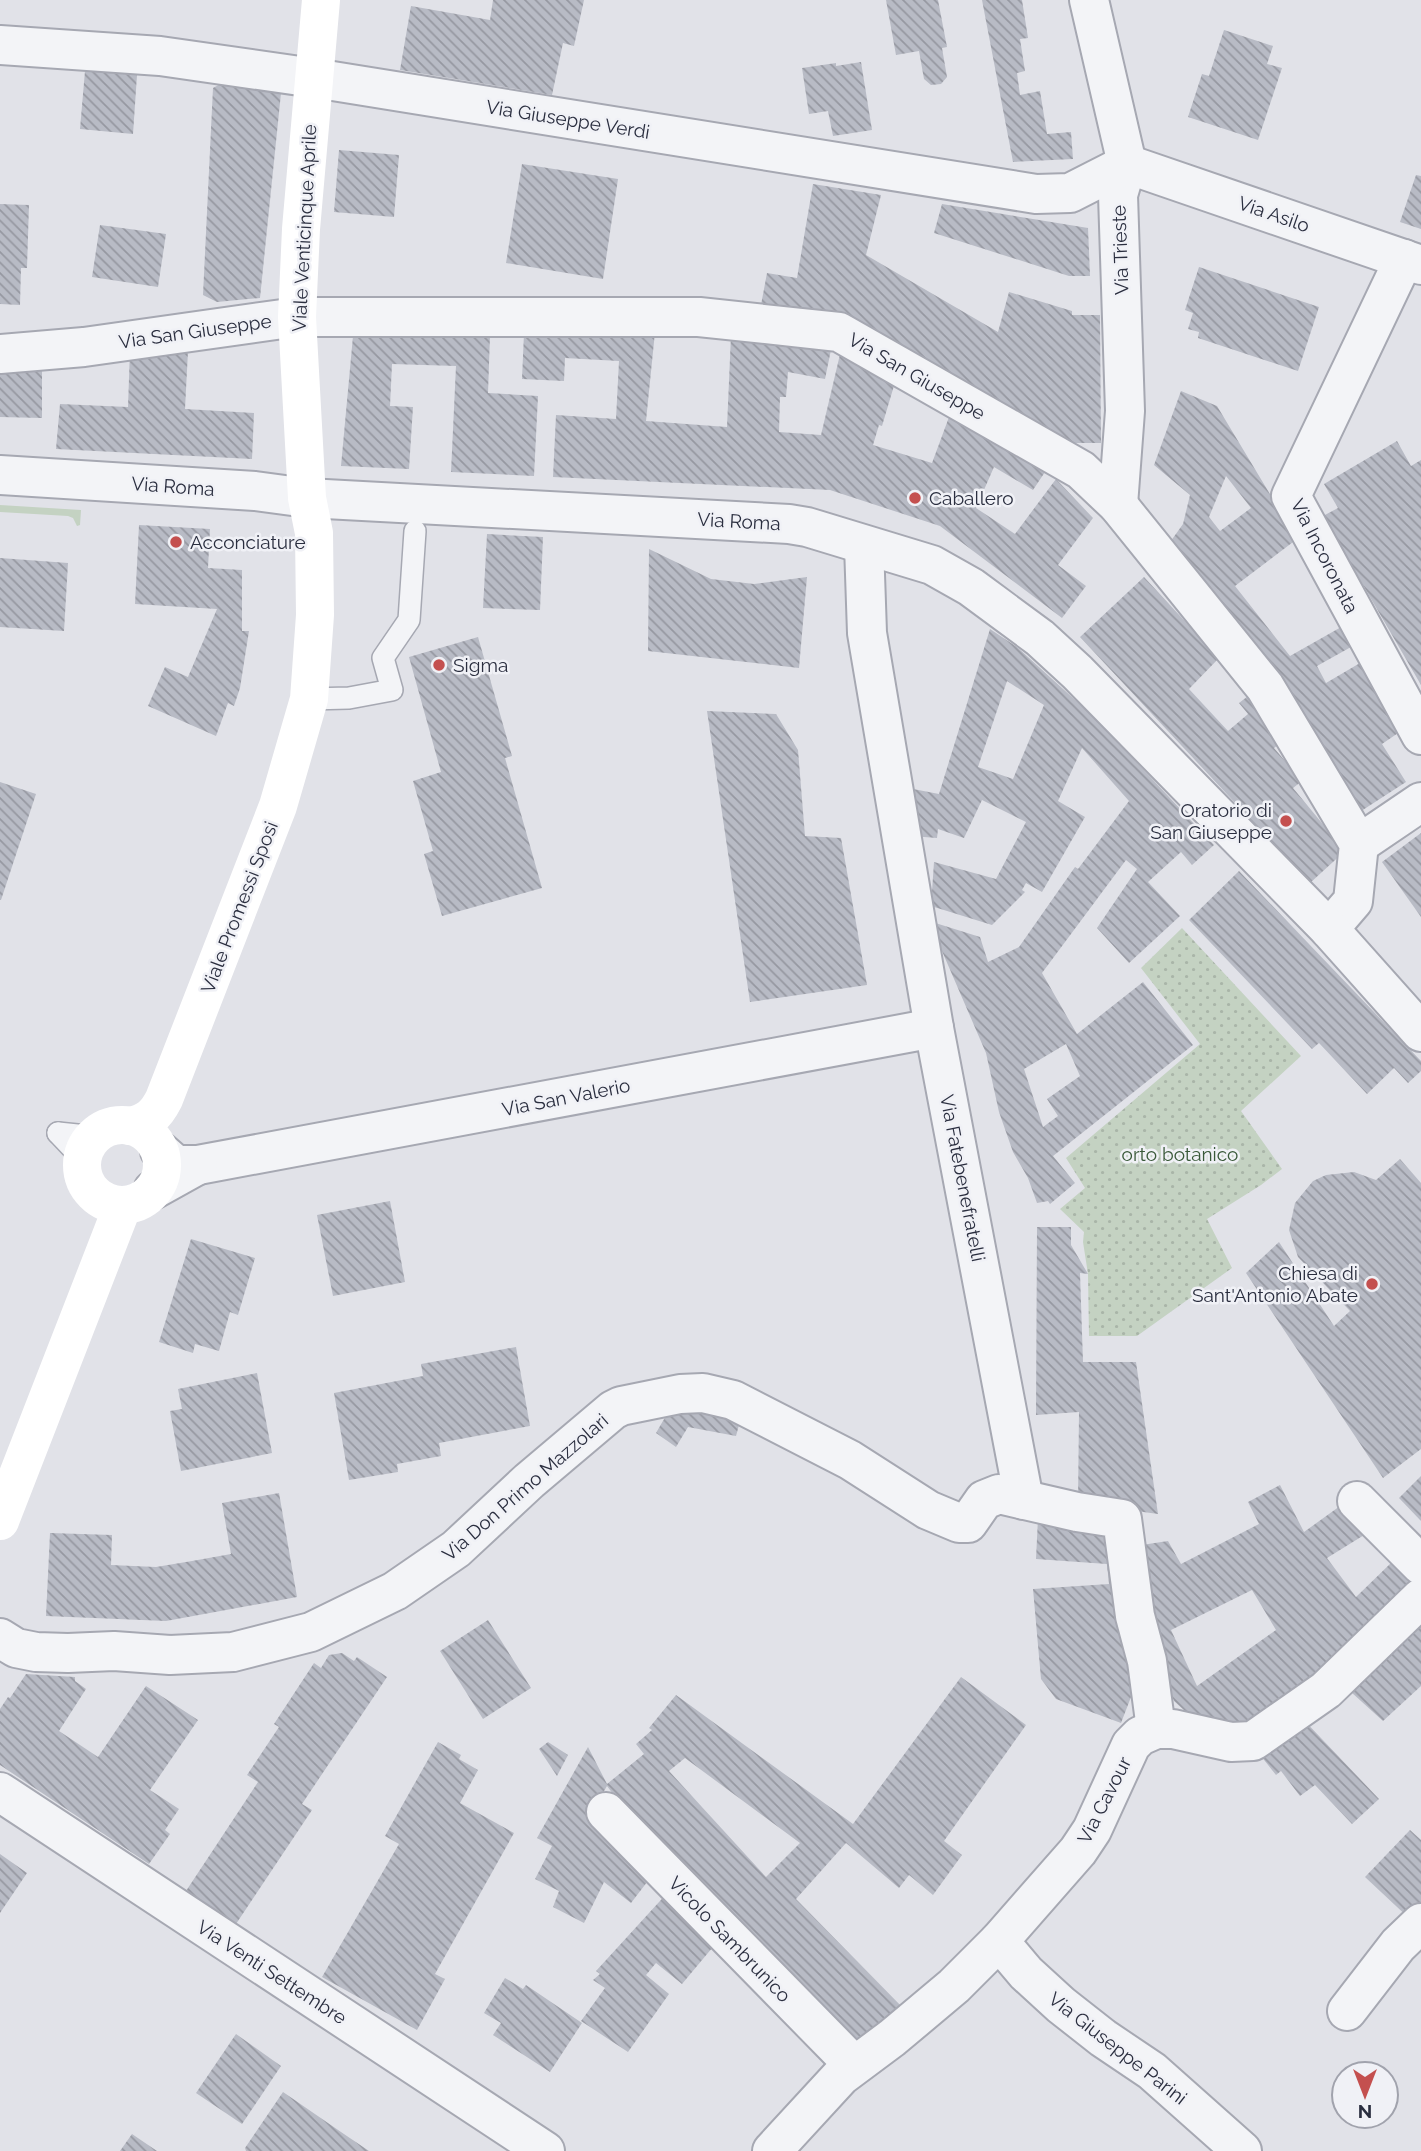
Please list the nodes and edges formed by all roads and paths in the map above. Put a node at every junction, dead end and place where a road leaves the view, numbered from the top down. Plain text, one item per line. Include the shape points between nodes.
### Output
1 (321, 0) edge
2 (1089, 0) edge
3 (0, 45) edge
4 (314, 78) junction
5 (1127, 164) junction
6 (1413, 262) edge
7 (297, 317) junction
8 (0, 354) edge
9 (0, 475) edge
10 (307, 498) junction
11 (1118, 505) junction
12 (415, 531) dead end
13 (864, 545) junction
14 (309, 699) junction
15 (1421, 736) edge
16 (1421, 802) edge
17 (1359, 844) junction
18 (1329, 929) junction
19 (934, 1028) junction
20 (1421, 1032) edge
21 (140, 1133) junction
22 (198, 1166) junction
23 (113, 1199) junction
24 (1024, 1500) junction
25 (1357, 1501) dead end
26 (0, 1521) edge
27 (1421, 1565) edge
28 (1421, 1598) edge
29 (0, 1638) edge
30 (1156, 1729) junction
31 (0, 1792) edge
32 (606, 1812) dead end
33 (1421, 1923) edge
34 (999, 1941) junction
35 (1348, 2011) dead end
36 (854, 2065) junction
37 (533, 2148) edge
38 (772, 2151) edge
39 (1242, 2151) edge

1 - 4 main road, Viale Venticinque Aprile
2 - 5 street, Via Trieste
3 - 4 street, Via Giuseppe Verdi via 160,56
4 - 5 street, Via Giuseppe Verdi via 1035,194 1070,193
4 - 7 main road, Viale Venticinque Aprile
5 - 6 street, Via Asilo
5 - 11 street, Via Trieste via 1118,195 1125,411
6 - 15 street, Via Incoronata via 1291,496
7 - 8 street, Via San Giuseppe
7 - 10 main road, Viale Venticinque Aprile
7 - 11 street, Via San Giuseppe via 699,317 839,332 1081,470
9 - 10 street, Via Roma
10 - 13 street, Via Roma via 789,524
10 - 14 main road, Viale Promessi Sposi via 314,533 315,615
11 - 17 street, Via San Giuseppe via 1265,687
12 - 14 lane via 410,620 383,658 392,690
13 - 18 street, Via Roma via 932,565 971,587 1040,638
13 - 19 street, Via Fatebenefratelli via 867,633
14 - 21 main road, Viale Promessi Sposi via 278,806
16 - 17 street
17 - 18 street via 1353,901
18 - 20 street
19 - 22 street, Via San Valerio
19 - 24 street, Via Fatebenefratelli
21 - 22 street, Via San Valerio via 176,1165
21 - 23 main road, Viale Promessi Sposi via 161,1172
21 - 23 main road, Viale Promessi Sposi via 87,1146
22 - 23 street, Via San Valerio
23 - 26 main road, Viale Promessi Sposi
24 - 29 street, Via Don Primo Mazzolari via 991,1496 968,1523 959,1523 928,1510 850,1460 733,1399 680,1394 613,1410 456,1549 395,1591 311,1632 233,1652 170,1655 36,1651 16,1648
24 - 30 street via 1122,1519
25 - 27 street
28 - 30 street via 1326,1690 1253,1741 1231,1742
30 - 34 street, Via Cavour via 1140,1735 1131,1745 1078,1851
31 - 37 street, Via Venti Settembre
32 - 36 street, Vicolo Sambrunico
33 - 35 street via 1398,1945
34 - 36 street, Via Cavour via 954,1986
34 - 39 street, Via Giuseppe Parini via 1032,1979 1076,2018 1152,2071
36 - 38 street, Via Cavour

